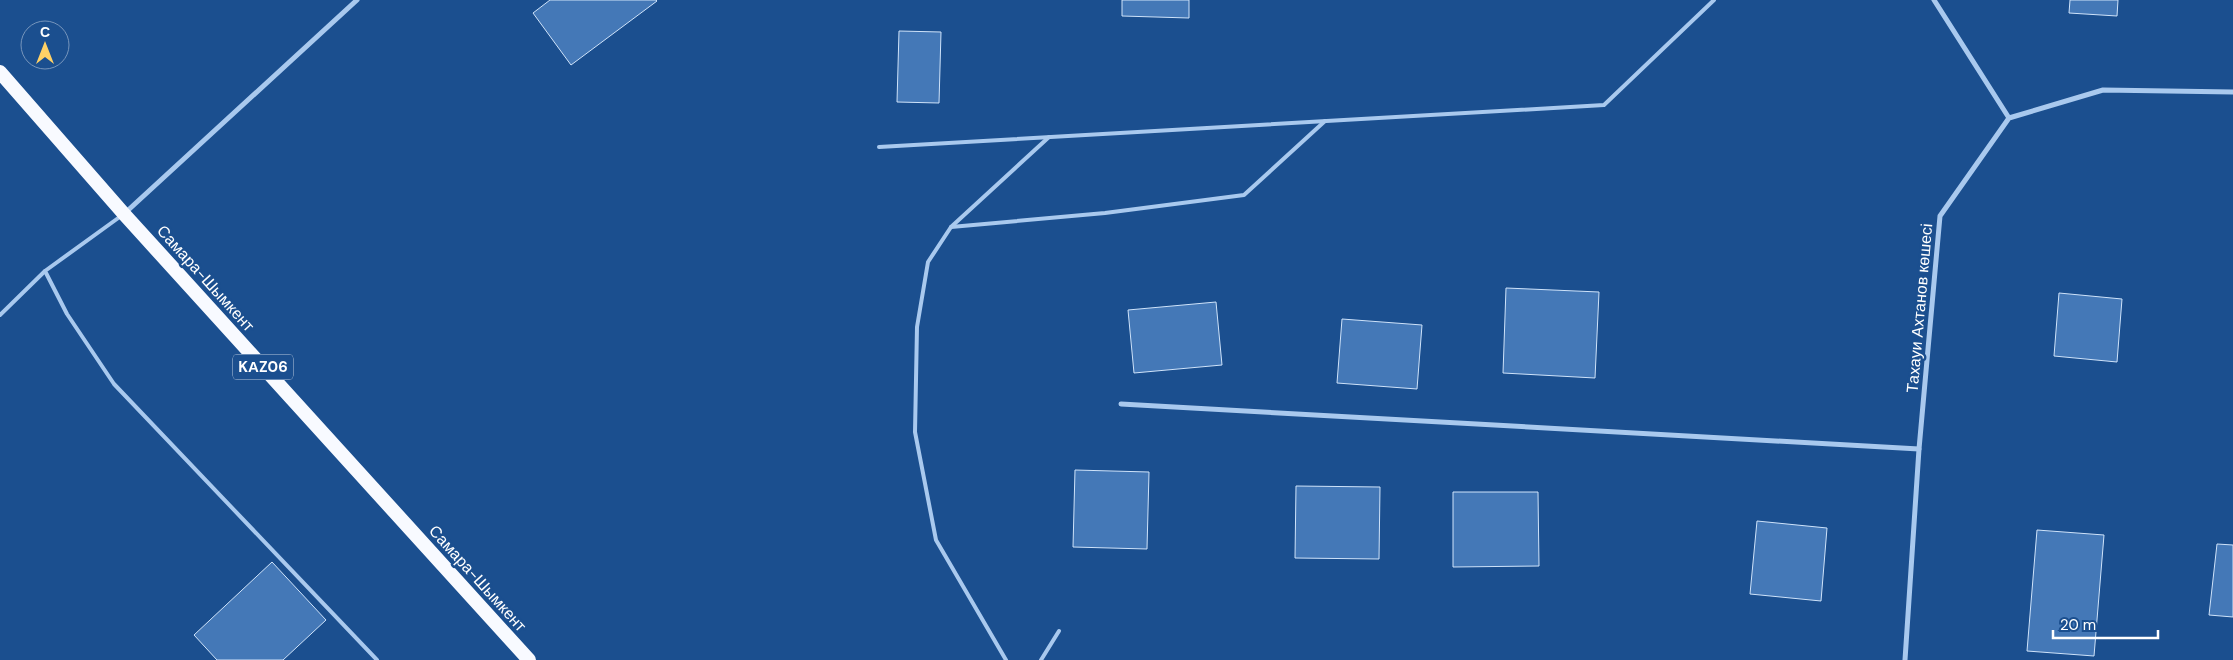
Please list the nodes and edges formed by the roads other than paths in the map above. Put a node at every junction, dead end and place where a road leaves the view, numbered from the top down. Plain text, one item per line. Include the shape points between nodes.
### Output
1 (357, 0) edge
2 (1714, 0) edge
3 (1934, 0) edge
4 (0, 72) edge
5 (2233, 92) edge
6 (2009, 118) junction
7 (1326, 121) junction
8 (1050, 137) junction
9 (879, 147) dead end
10 (124, 214) junction
11 (951, 227) junction
12 (45, 270) junction
13 (0, 315) edge
14 (1121, 404) dead end
15 (1919, 449) junction
16 (1059, 631) dead end
17 (377, 660) edge
18 (529, 660) edge
19 (1006, 660) edge
20 (1041, 660) edge
21 (1905, 660) edge

1 - 10 street
2 - 7 lane via 1604,105
3 - 6 street
4 - 10 highway, Самара-Шымкент / KАZ06
5 - 6 street via 2102,90
6 - 15 street, Тахауи Ахтанов көшесі via 1940,216
7 - 8 lane
7 - 11 lane via 1244,194 1105,213
8 - 9 lane
8 - 11 lane
10 - 12 lane
10 - 18 highway, Самара-Шымкент / KАZ06
11 - 19 lane via 928,262 917,327 915,432 936,540
12 - 13 lane
12 - 17 lane via 67,314 114,384
14 - 15 street
15 - 21 street, Тахауи Ахтанов көшесі
16 - 20 lane

